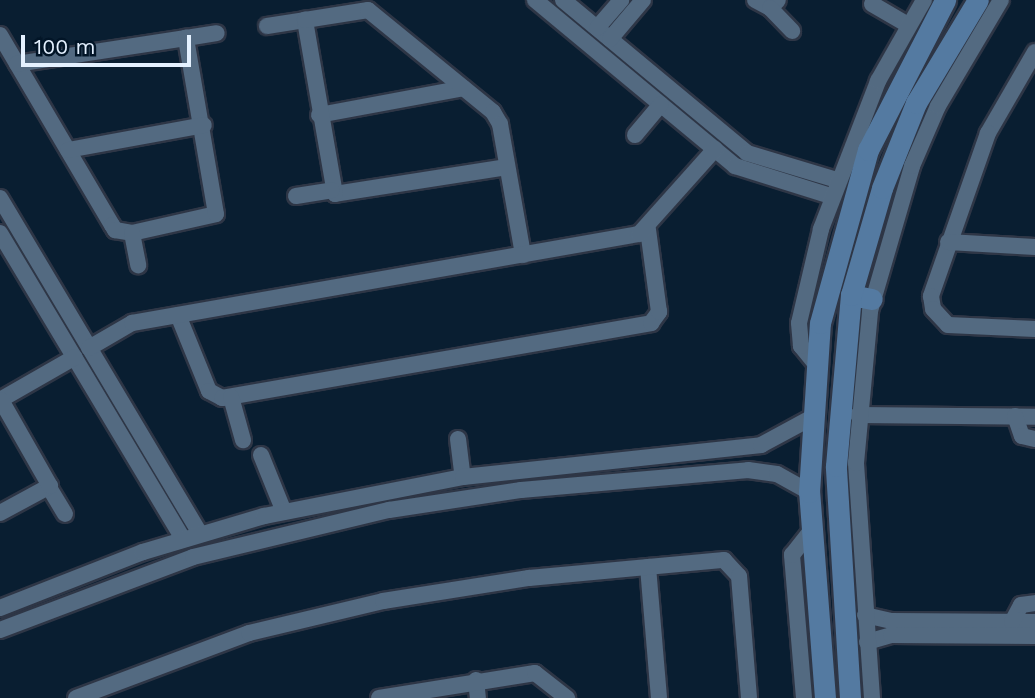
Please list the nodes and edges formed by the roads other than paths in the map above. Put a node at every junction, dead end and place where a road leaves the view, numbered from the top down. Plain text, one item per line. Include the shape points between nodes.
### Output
1 (535, 0) edge
2 (564, 0) edge
3 (621, 0) edge
4 (643, 0) edge
5 (755, 0) edge
6 (924, 0) edge
7 (945, 0) edge
8 (978, 0) edge
9 (1001, 0) edge
10 (774, 4) edge
11 (872, 4) dead end
12 (305, 20) junction
13 (908, 25) junction
14 (267, 26) dead end
15 (792, 32) dead end
16 (218, 33) dead end
17 (604, 34) junction
18 (0, 35) edge
19 (186, 38) junction
20 (1035, 52) edge
21 (17, 64) junction
22 (665, 85) junction
23 (464, 88) junction
24 (893, 93) junction
25 (657, 101) junction
26 (916, 103) junction
27 (319, 115) junction
28 (204, 125) junction
29 (635, 135) dead end
30 (860, 148) junction
31 (715, 149) junction
32 (68, 150) junction
33 (507, 167) junction
34 (838, 180) junction
35 (332, 190) junction
36 (296, 196) dead end
37 (831, 197) junction
38 (0, 198) edge
39 (648, 229) junction
40 (0, 233) edge
41 (132, 233) junction
42 (948, 242) junction
43 (1035, 247) edge
44 (523, 255) junction
45 (138, 265) dead end
46 (47, 278) junction
47 (33, 288) junction
48 (851, 295) junction
49 (872, 299) junction
50 (178, 315) junction
51 (1035, 329) edge
52 (89, 348) junction
53 (75, 357) junction
54 (814, 362) junction
55 (842, 365) junction
56 (231, 397) junction
57 (1, 400) edge
58 (858, 415) junction
59 (1015, 416) junction
60 (1035, 416) edge
61 (809, 419) junction
62 (458, 439) dead end
63 (1035, 439) edge
64 (243, 440) dead end
65 (846, 442) junction
66 (261, 455) dead end
67 (463, 477) junction
68 (50, 488) junction
69 (809, 492) junction
70 (284, 512) junction
71 (0, 513) edge
72 (65, 514) dead end
73 (264, 516) junction
74 (811, 531) junction
75 (200, 533) junction
76 (270, 537) junction
77 (183, 539) junction
78 (648, 567) junction
79 (1035, 603) edge
80 (0, 608) edge
81 (865, 615) junction
82 (1012, 622) junction
83 (1035, 622) edge
84 (0, 631) edge
85 (1035, 636) edge
86 (867, 642) junction
87 (476, 680) junction
88 (86, 696) edge
89 (379, 698) edge
90 (478, 698) edge
91 (567, 698) edge
92 (659, 698) edge
93 (748, 698) edge
94 (804, 698) edge
95 (825, 698) edge
96 (850, 698) edge
97 (872, 698) edge

1 - 25 street
2 - 17 street
3 - 17 street
4 - 17 street
5 - 10 street
6 - 13 street
7 - 24 main road
8 - 26 main road
9 - 49 street via 938,106 912,166
10 - 15 street
11 - 13 street
12 - 14 street
12 - 23 street via 369,10
12 - 27 street
13 - 30 street
16 - 19 street
17 - 22 street
18 - 21 street
19 - 21 street
19 - 28 street
20 - 42 street via 988,133
21 - 32 street
22 - 25 street
22 - 34 street via 751,156
23 - 27 street
23 - 33 street via 498,118
24 - 26 main road
24 - 30 main road
25 - 29 street
25 - 31 street
26 - 48 main road via 882,188
27 - 35 street
28 - 32 street
28 - 41 street via 216,214
30 - 34 street
30 - 54 main road
31 - 37 street via 750,174
31 - 39 street
32 - 41 street via 112,225
33 - 35 street via 343,197
33 - 44 street
34 - 37 street
35 - 36 street
37 - 54 street via 799,323 802,346
38 - 46 street
39 - 44 street
39 - 56 street via 659,315 616,336
40 - 47 street
41 - 45 street
42 - 43 street
42 - 51 street via 931,296 939,318 959,327
44 - 50 street
46 - 47 street
46 - 52 street
47 - 53 street
48 - 49 main road
48 - 55 main road
49 - 58 street
50 - 52 street via 126,325
50 - 56 street via 209,391
52 - 75 street
53 - 57 street
53 - 77 street
54 - 55 main road
54 - 61 main road
55 - 65 main road
56 - 64 street
57 - 68 street
58 - 59 street
58 - 65 street
59 - 60 street
59 - 63 street via 1022,436
61 - 67 street via 761,445
61 - 69 main road
62 - 67 street
65 - 81 street
65 - 96 main road
66 - 70 street
67 - 70 street
68 - 71 street
68 - 72 street
69 - 74 main road
69 - 76 street via 758,470 644,478 395,509
70 - 73 street
73 - 75 street
73 - 76 street
74 - 94 street via 792,555
74 - 95 main road
75 - 77 street
76 - 84 street via 120,581
77 - 80 street
78 - 88 street via 383,601 249,634
78 - 92 street
78 - 93 street via 724,560 734,566
79 - 82 street via 1021,605
81 - 82 street
81 - 86 street
82 - 83 street
85 - 86 street via 891,635
86 - 97 street
87 - 89 street
87 - 90 street
87 - 91 street via 535,673

